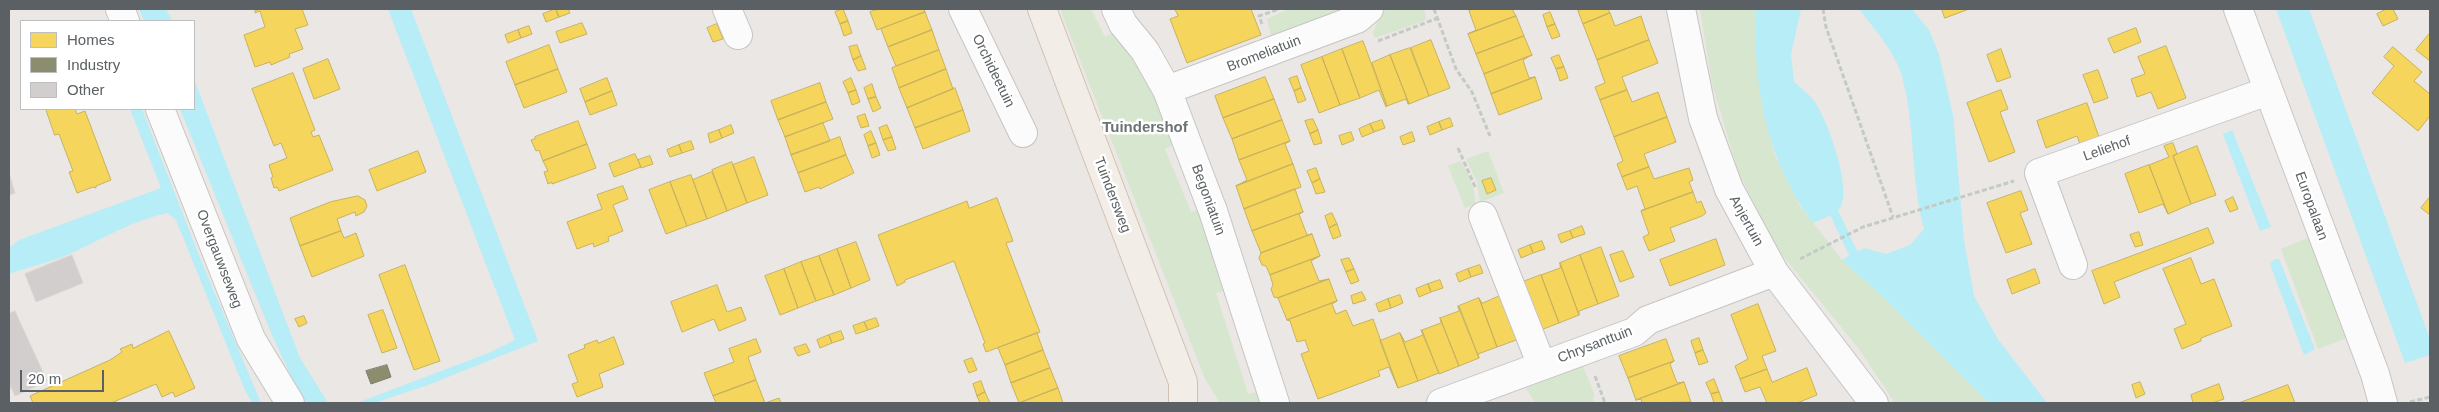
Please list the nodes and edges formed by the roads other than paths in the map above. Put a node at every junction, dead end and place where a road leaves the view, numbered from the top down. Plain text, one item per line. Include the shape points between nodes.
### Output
1 (727, 9) edge
2 (963, 9) edge
3 (1042, 9) edge
4 (1116, 9) edge
5 (1681, 9) edge
6 (2238, 9) edge
7 (1365, 12) edge
8 (738, 35) dead end
9 (1167, 90) junction
10 (2268, 91) junction
11 (160, 110) edge
12 (1023, 133) dead end
13 (1483, 216) road end
14 (2073, 265) dead end
15 (1774, 272) junction
16 (1542, 366) junction
17 (1183, 393) edge
18 (290, 403) edge
19 (1202, 403) edge
20 (1275, 403) edge
21 (1441, 403) edge
22 (1874, 403) edge
23 (2383, 403) edge

1 - 8 street
2 - 12 street, Orchideetuin
3 - 17 main road, Tuindersweg
4 - 9 street, Begoniatuin via 1123,24 1146,51
5 - 15 street, Anjertuin via 1703,118 1729,189
6 - 10 street, Europalaan
7 - 9 street, Bromeliatuin
9 - 20 street, Begoniatuin via 1213,211
10 - 14 street, Leliehof via 2039,173
10 - 23 street, Europalaan via 2375,374
11 - 18 street, Overgauwseweg via 251,339
13 - 16 street
15 - 16 street, Chrysanttuin via 1648,320 1634,332
15 - 22 street, Anjertuin
16 - 21 street, Chrysanttuin
17 - 19 main road, Tuindersweg

